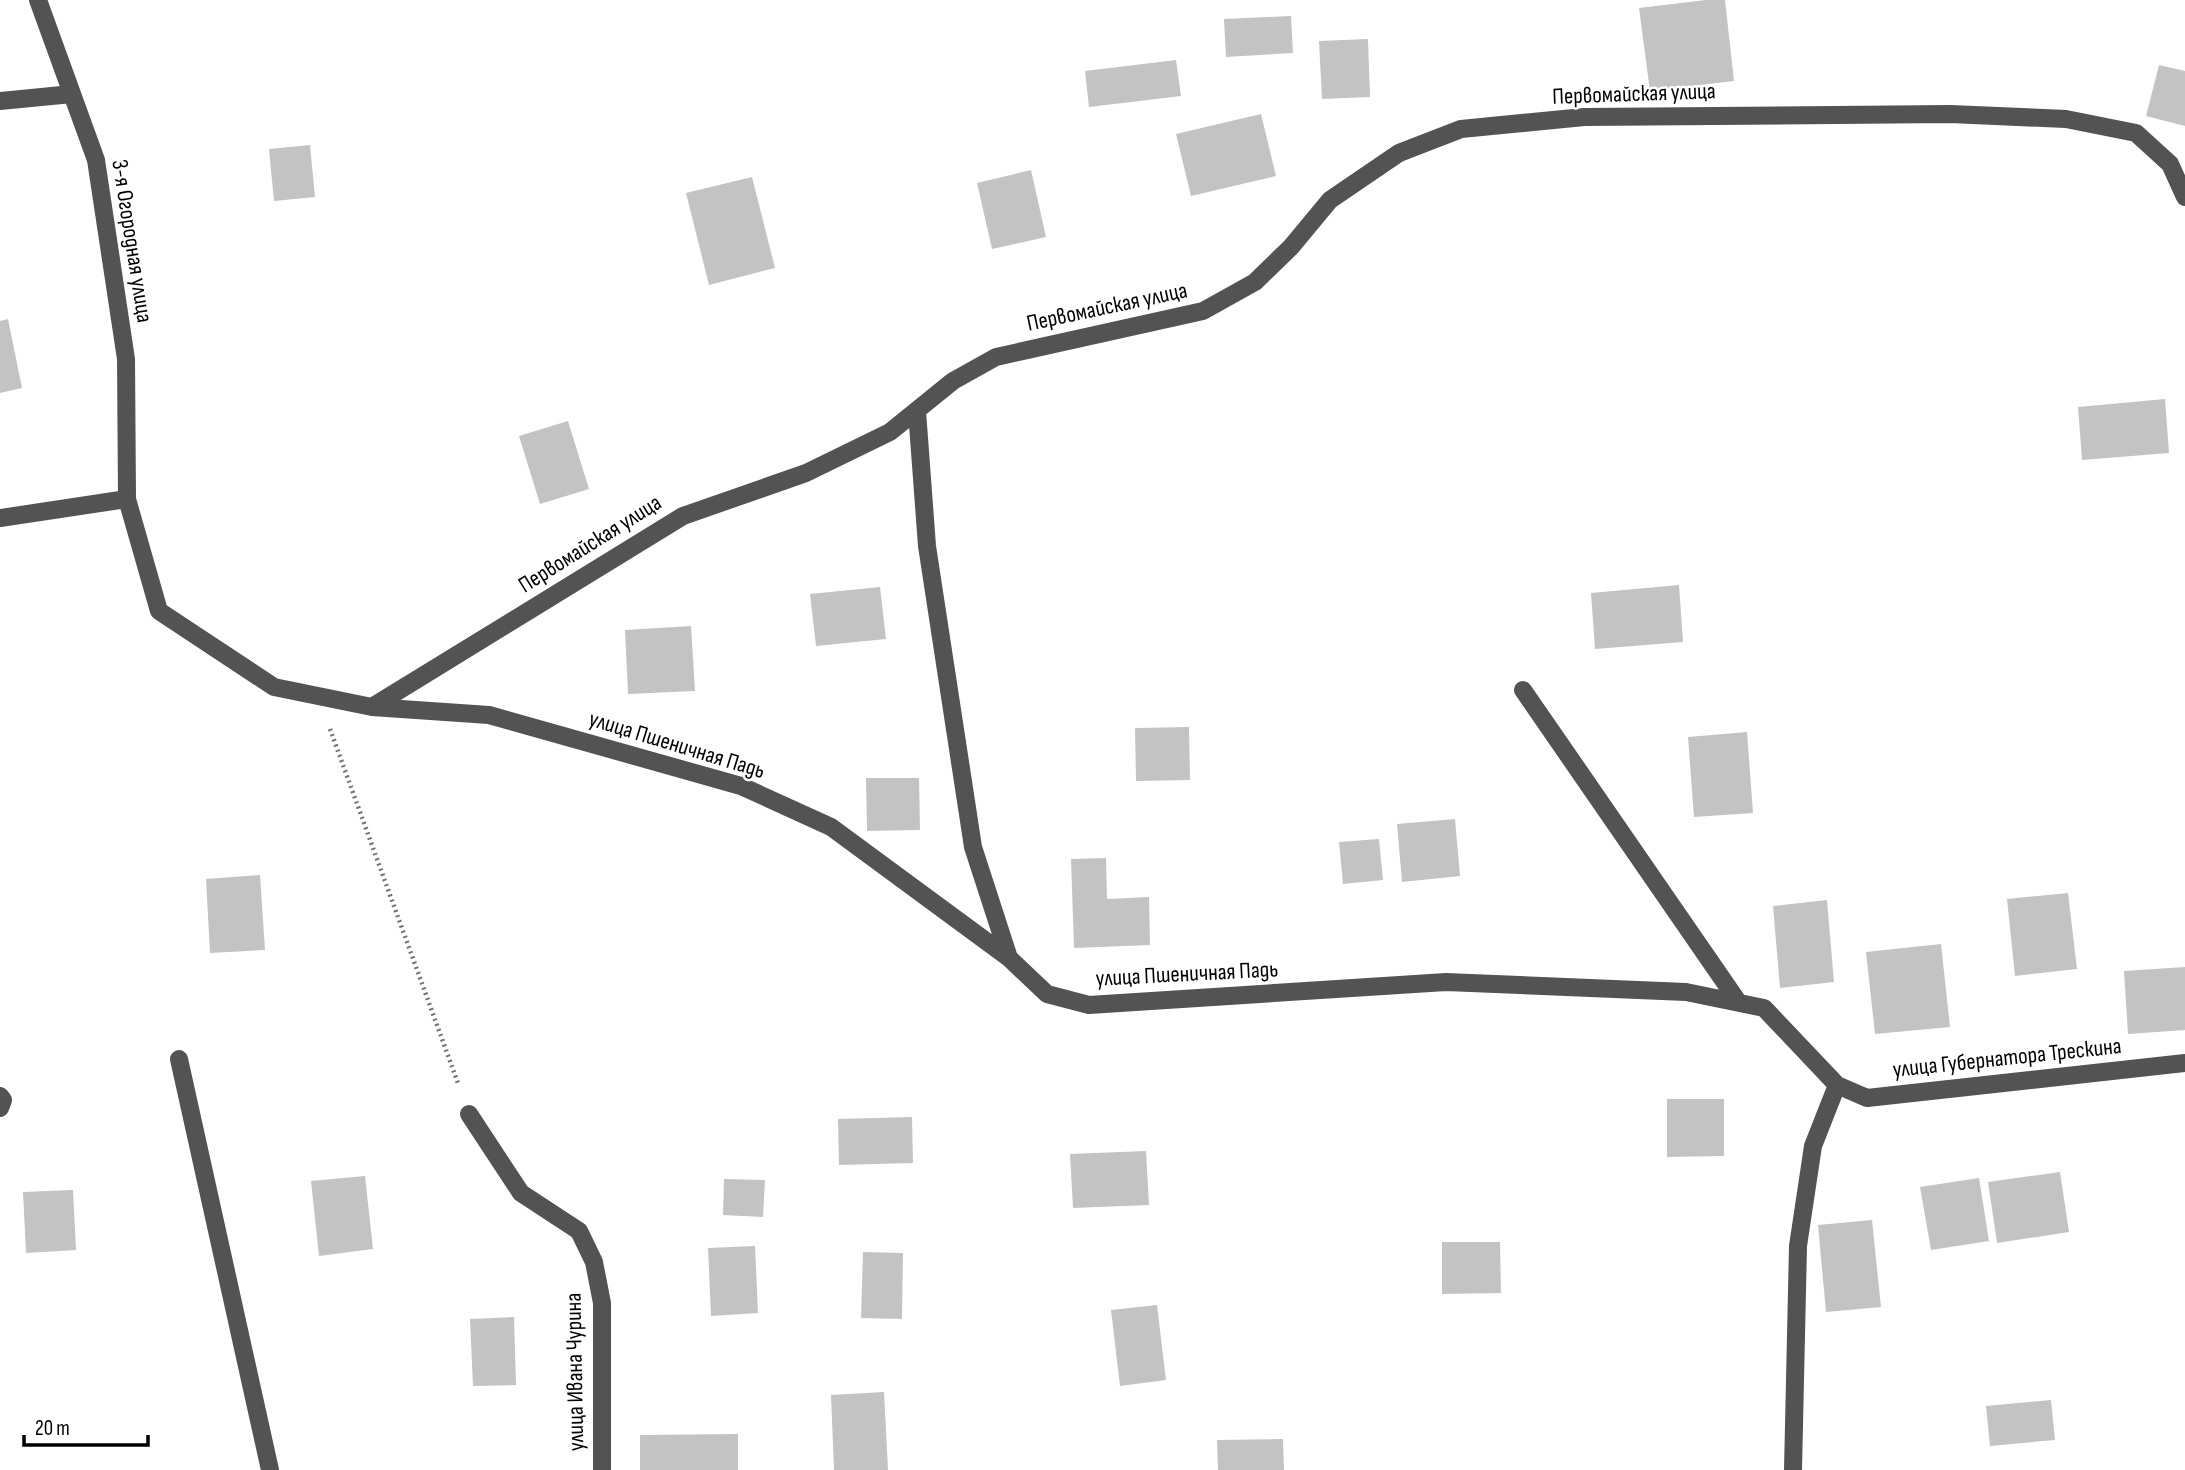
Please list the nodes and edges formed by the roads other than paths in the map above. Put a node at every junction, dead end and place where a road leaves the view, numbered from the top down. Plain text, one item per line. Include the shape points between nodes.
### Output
1 (38, 0) edge
2 (72, 94) junction
3 (0, 101) edge
4 (2185, 197) edge
5 (917, 411) junction
6 (127, 499) junction
7 (0, 518) edge
8 (1523, 690) dead end
9 (318, 696) joint
10 (372, 707) junction
11 (1009, 958) junction
12 (1739, 1003) junction
13 (179, 1059) dead end
14 (2185, 1063) edge
15 (1838, 1085) junction
16 (0, 1096) edge
17 (0, 1108) edge
18 (469, 1114) road end
19 (270, 1470) edge
20 (602, 1470) edge
21 (1793, 1470) edge

1 - 2 street, 3-я Огородная улица
2 - 3 street
2 - 6 street, 3-я Огородная улица via 96,160 126,359
4 - 5 street, Первомайская улица via 2171,164 2136,133 2066,119 1950,114 1584,117 1461,130 1399,153 1330,200 1255,282 1203,311 996,357 972,368
5 - 10 street, Первомайская улица via 890,432 806,473 683,516
5 - 11 street via 927,545 973,847
6 - 7 street
6 - 9 street, 3-я Огородная улица via 159,611 274,687
8 - 12 street
9 - 10 street, улица Пшеничная Падь
10 - 11 street, улица Пшеничная Падь via 489,715 741,786 831,827
11 - 12 street, улица Пшеничная Падь via 1047,994 1089,1005 1446,982 1686,992
12 - 15 street, улица Пшеничная Падь via 1764,1008
13 - 19 street
14 - 15 street, улица Губернатора Трескина via 1867,1098
15 - 21 street via 1813,1146 1798,1246
16 - 17 street
18 - 20 street, улица Ивана Чурина via 521,1193 579,1231 594,1262 602,1303

